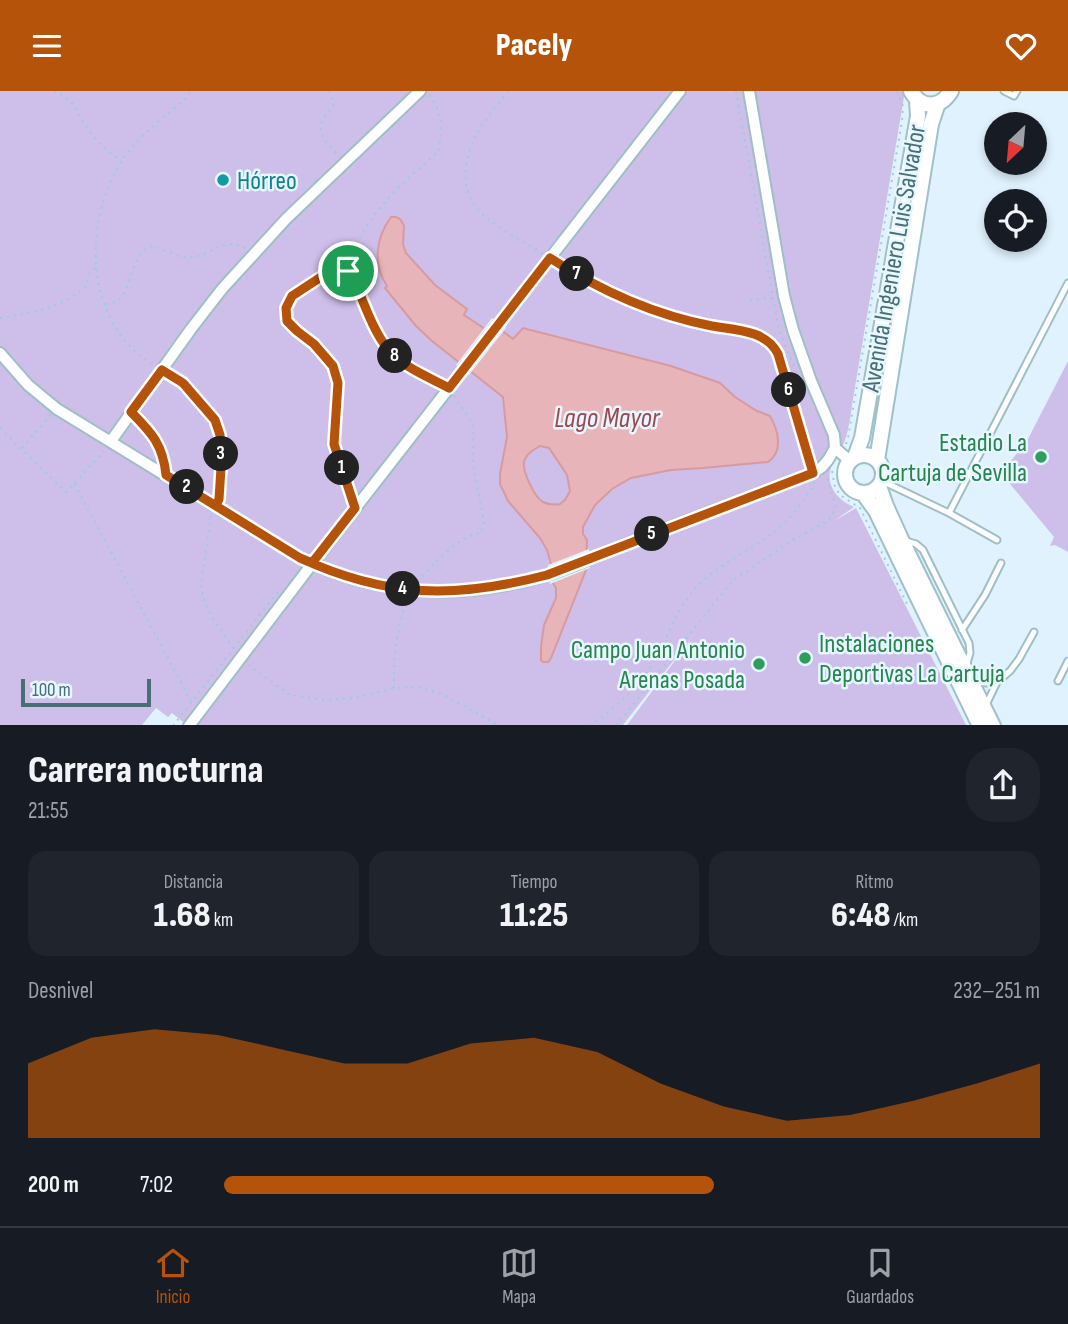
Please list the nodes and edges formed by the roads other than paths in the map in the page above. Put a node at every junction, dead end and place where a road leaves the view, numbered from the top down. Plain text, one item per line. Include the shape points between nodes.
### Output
1 (420, 91) edge
2 (680, 91) edge
3 (749, 91) edge
4 (951, 91) edge
5 (1004, 91) edge
6 (1017, 91) edge
7 (914, 95) edge
8 (938, 103) junction
9 (1068, 283) edge
10 (0, 353) edge
11 (111, 441) junction
12 (835, 447) junction
13 (853, 459) junction
14 (877, 460) junction
15 (881, 484) junction
16 (863, 493) junction
17 (949, 513) junction
18 (900, 537) junction
19 (997, 540) dead end
20 (312, 563) junction
21 (1001, 563) dead end
22 (962, 630) junction
23 (1034, 632) dead end
24 (1068, 661) edge
25 (971, 679) junction
26 (1058, 681) dead end
27 (997, 682) junction
28 (984, 707) junction
29 (190, 725) edge
30 (981, 725) edge
31 (993, 725) edge

1 - 11 street via 286,219 214,298
2 - 20 street
3 - 12 street via 784,296
4 - 8 street
5 - 6 lane via 1014,96
7 - 8 street via 923,103
7 - 13 street, Avenida Ingeniero Luis Salvador via 918,116 862,438
8 - 14 street, Avenida Ingeniero Luis Salvador via 932,117
9 - 17 lane
10 - 11 street via 57,409
11 - 20 street
12 - 13 street
12 - 20 street via 813,473 516,583 469,591 409,589 371,584
13 - 14 street via 866,455
13 - 16 street via 845,472 848,484
14 - 15 street via 883,470
15 - 16 street
15 - 17 lane
15 - 18 street
16 - 30 street
17 - 19 lane
18 - 22 lane via 923,550
18 - 25 street
20 - 29 street
21 - 22 lane
22 - 25 lane via 969,643
23 - 27 lane via 1020,659
24 - 26 lane
25 - 27 lane
25 - 28 street
27 - 28 lane
28 - 31 street

